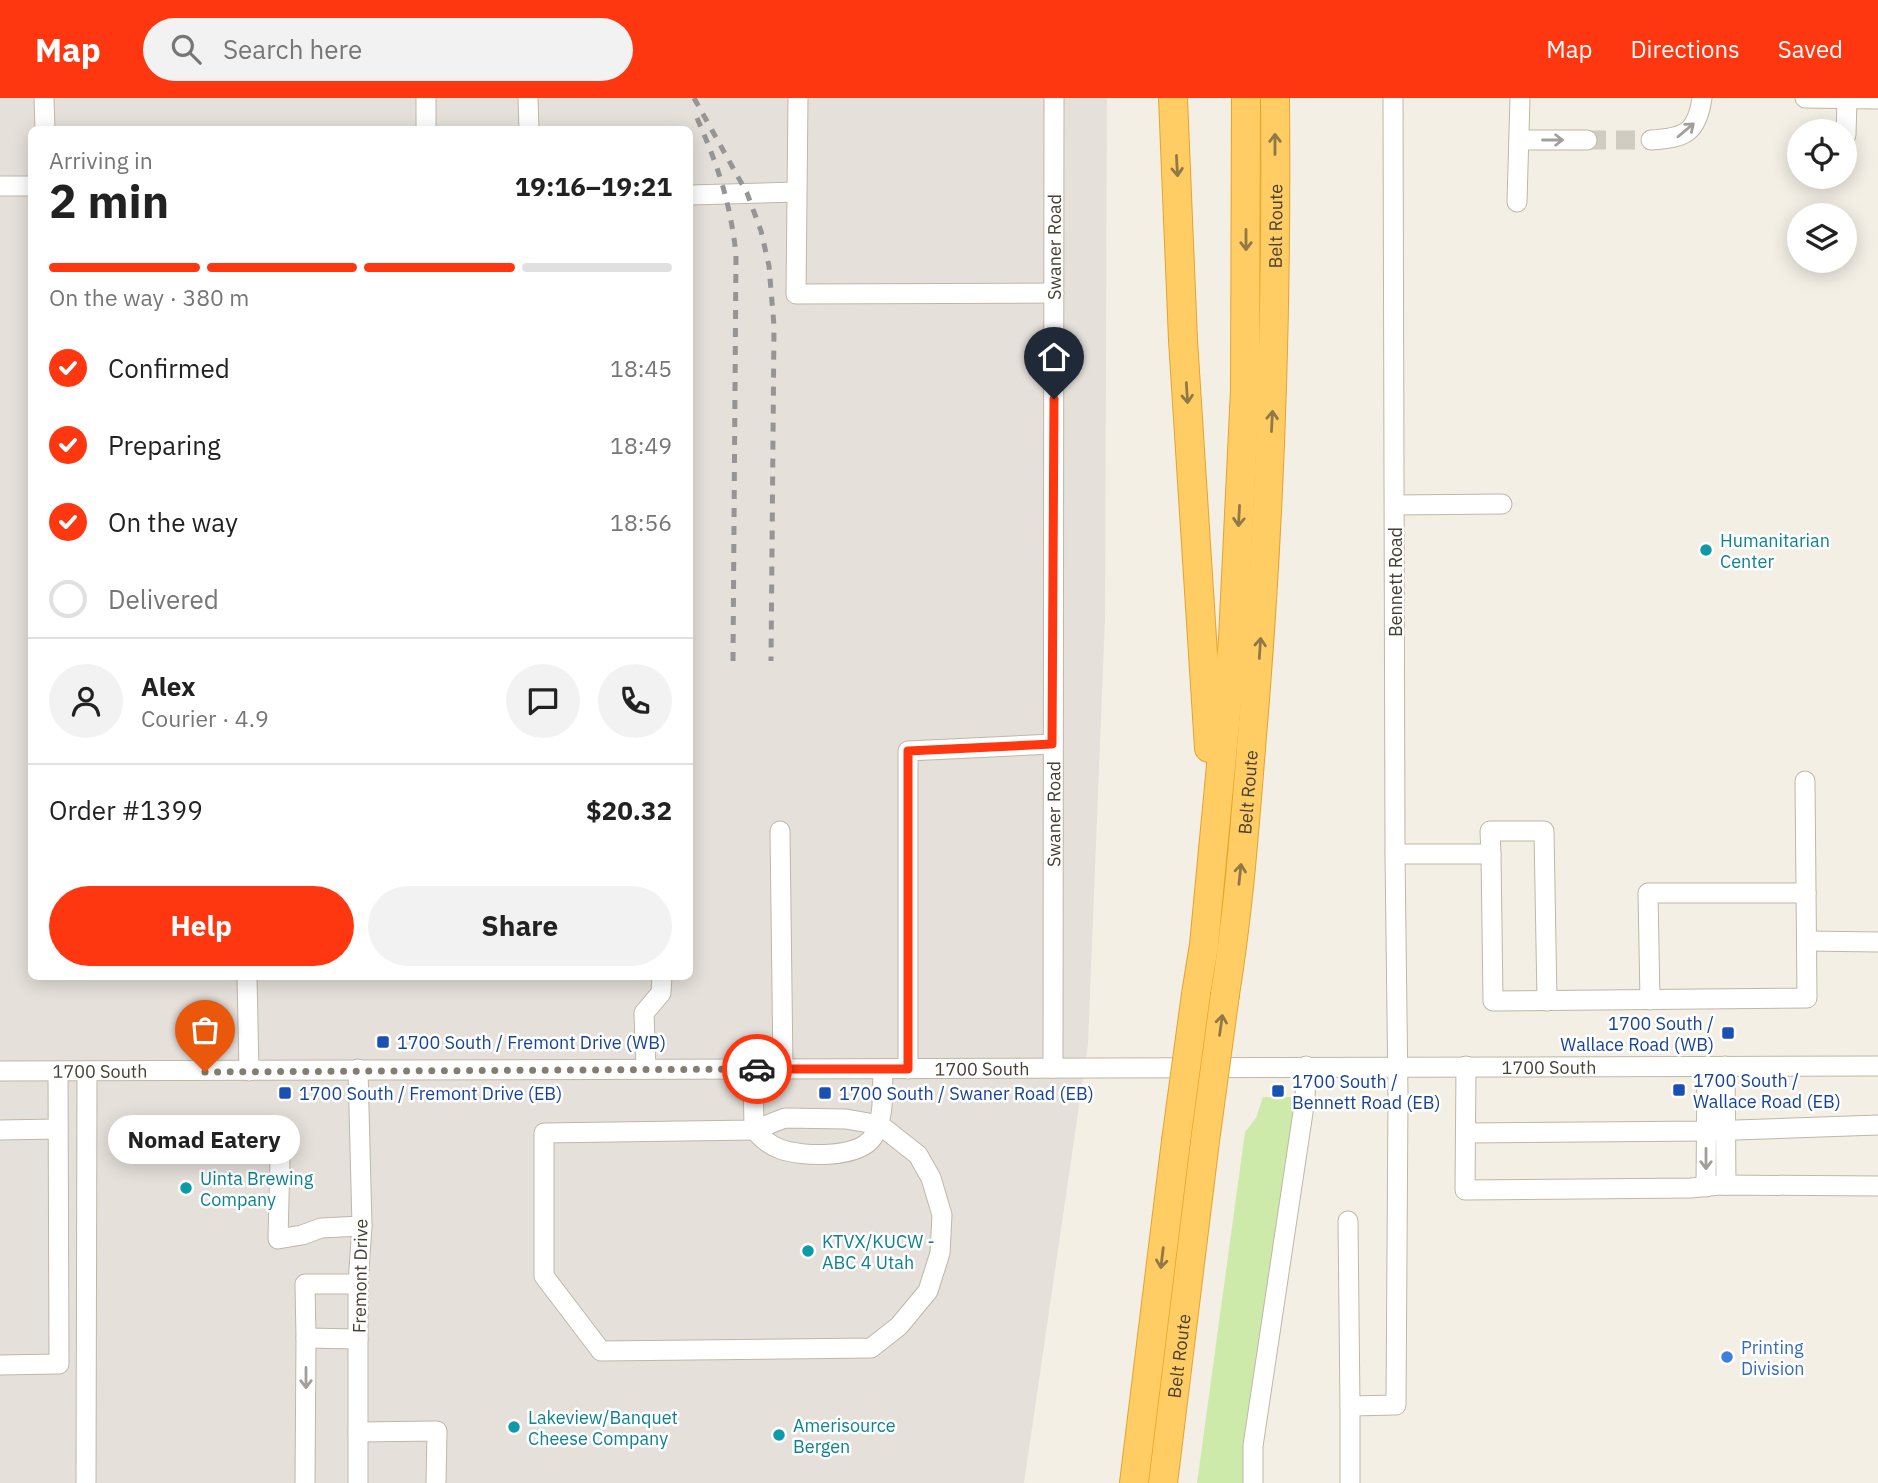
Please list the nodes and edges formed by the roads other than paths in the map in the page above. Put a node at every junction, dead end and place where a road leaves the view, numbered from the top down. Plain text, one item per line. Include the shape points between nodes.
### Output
1 (44, 98) edge
2 (426, 98) edge
3 (528, 98) edge
4 (798, 98) edge
5 (1055, 98) edge
6 (1173, 98) edge
7 (1246, 98) edge
8 (1393, 98) edge
9 (1520, 98) edge
10 (1702, 98) edge
11 (1805, 98) edge
12 (1847, 99) edge
13 (1878, 99) edge
14 (1275, 101) edge
15 (1846, 119) edge
16 (45, 126) edge
17 (426, 126) edge
18 (528, 126) edge
19 (1519, 140) junction
20 (1587, 140) tunnel mouth
21 (1651, 140) tunnel mouth
22 (0, 186) edge
23 (28, 186) edge
24 (796, 192) junction
25 (693, 195) edge
26 (1517, 202) dead end
27 (1054, 293) junction
28 (1502, 503) dead end
29 (1395, 505) junction
30 (1052, 744) junction
31 (1805, 781) dead end
32 (780, 831) dead end
33 (1214, 838) junction
34 (1395, 854) junction
35 (1491, 854) junction
36 (1806, 893) junction
37 (1807, 941) junction
38 (1878, 942) edge
39 (247, 980) edge
40 (662, 980) edge
41 (1650, 1000) junction
42 (1547, 1001) junction
43 (1306, 1066) junction
44 (1396, 1066) junction
45 (1466, 1066) junction
46 (1716, 1066) junction
47 (1878, 1066) edge
48 (1053, 1068) junction
49 (358, 1069) junction
50 (646, 1069) junction
51 (753, 1069) junction
52 (783, 1069) junction
53 (883, 1069) junction
54 (908, 1069) junction
55 (0, 1071) edge
56 (58, 1071) junction
57 (87, 1071) junction
58 (249, 1072) junction
59 (880, 1125) junction
60 (1878, 1125) edge
61 (0, 1129) edge
62 (58, 1129) junction
63 (754, 1130) junction
64 (1716, 1131) junction
65 (1466, 1133) junction
66 (280, 1159) dead end
67 (1716, 1186) junction
68 (1878, 1186) edge
69 (1348, 1221) dead end
70 (362, 1226) junction
71 (358, 1284) junction
72 (306, 1338) junction
73 (358, 1339) junction
74 (0, 1365) edge
75 (1350, 1406) junction
76 (358, 1432) junction
77 (86, 1483) edge
78 (305, 1483) edge
79 (358, 1483) edge
80 (436, 1483) edge
81 (1134, 1483) edge
82 (1163, 1483) edge
83 (1253, 1483) edge
84 (1350, 1483) edge

1 - 16 street
2 - 17 street
3 - 18 street
4 - 24 street
5 - 27 street, Swaner Road
6 -> 33 highway
7 -> 33 highway, Belt Route via 1245,390 1233,639
8 - 29 street, Bennett Road
9 - 19 street
21 -> 10 street via 1685,134 1699,116
11 - 12 street
12 - 13 street
12 - 15 street
82 -> 14 highway, Belt Route, bridge via 1233,942 1265,574 1273,391
19 -> 20 street
19 - 26 street
22 - 23 street
24 - 25 street
24 - 27 street via 796,294
27 - 30 street, Swaner Road
28 - 29 street
29 - 34 street, Bennett Road
30 - 48 street, Swaner Road
30 - 54 street via 908,751
31 - 36 street
32 - 52 street
33 -> 81 highway, Belt Route, bridge
34 - 35 street
34 - 44 street, Bennett Road
35 - 42 street via 1493,1001
35 - 42 street via 1490,831 1544,831
36 - 37 street
36 - 41 street via 1648,893
37 - 38 street
37 - 41 street via 1807,998
39 - 58 street
40 - 50 street via 661,993 643,1013
41 - 42 street
43 - 44 street, 1700 South
43 - 48 street, 1700 South
43 - 83 street via 1253,1446
44 - 45 street, 1700 South
44 - 75 street, Bennett Road via 1396,1405
45 - 46 street, 1700 South
45 - 65 street
46 - 47 street, 1700 South
46 - 64 street
48 - 54 street, 1700 South
49 - 50 street, 1700 South
49 - 58 street, 1700 South
49 - 70 street, Fremont Drive
50 - 51 street, 1700 South
51 - 52 street, 1700 South
51 - 63 street
52 - 53 street, 1700 South
53 - 54 street, 1700 South
53 - 59 street
55 - 56 street, 1700 South
56 - 57 street, 1700 South
56 - 62 street
57 - 58 street, 1700 South
57 - 77 street
59 - 63 street via 785,1118
59 - 63 street via 870,1141 836,1154 781,1150
59 - 63 street via 918,1155 931,1178 942,1215 940,1253 928,1291 899,1326 871,1348 601,1351 544,1276 544,1133
60 - 64 street
61 - 62 street
62 - 74 street via 59,1364
64 - 65 street
64 - 67 street
65 - 67 street via 1465,1190
66 - 70 street via 278,1239 321,1228
67 - 68 street
69 - 75 street
70 - 71 street, Fremont Drive
71 - 72 street via 306,1284
71 - 73 street, Fremont Drive
72 - 73 street
72 -> 78 street
73 - 76 street, Fremont Drive
75 - 84 street
76 - 79 street, Fremont Drive
76 - 80 street via 437,1431

